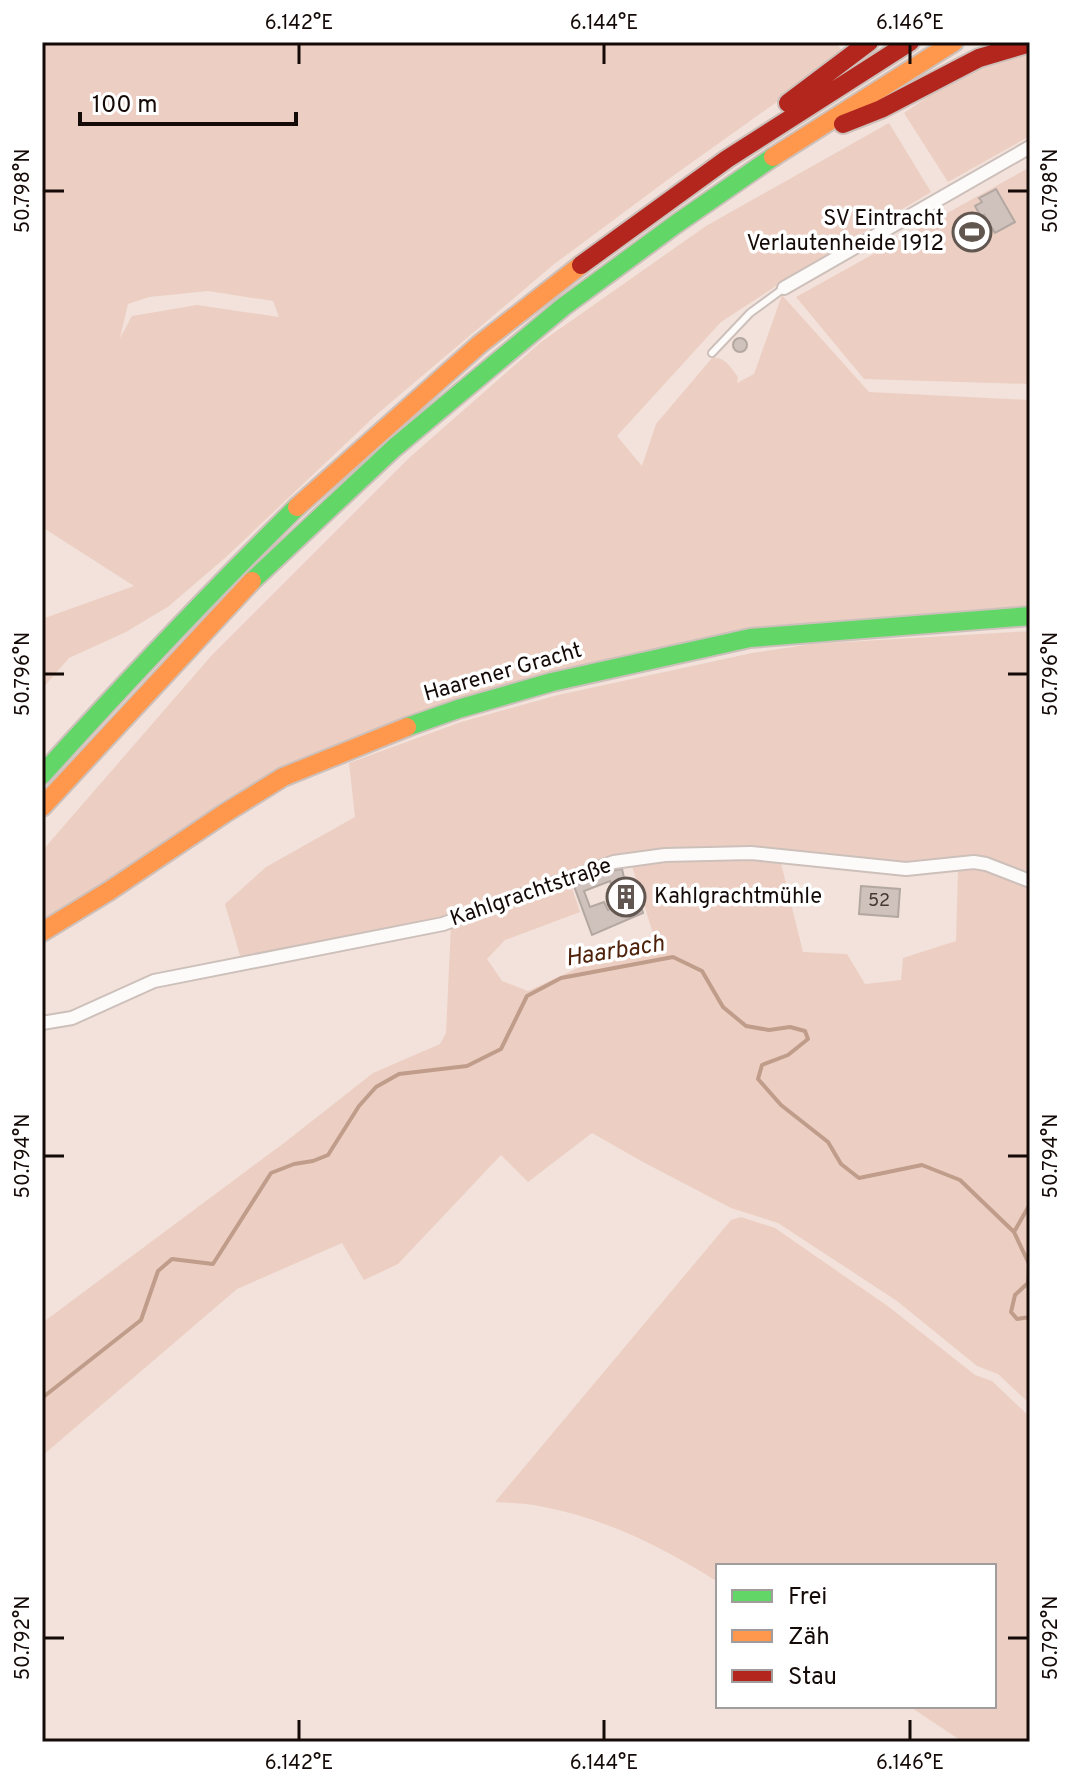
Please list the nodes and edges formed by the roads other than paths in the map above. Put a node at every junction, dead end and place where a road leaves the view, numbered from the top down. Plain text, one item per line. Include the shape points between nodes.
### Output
1 (869, 42) edge
2 (910, 42) edge
3 (954, 42) edge
4 (1030, 43) edge
5 (1030, 147) edge
6 (785, 148) junction
7 (727, 159) junction
8 (784, 288) joint
9 (712, 353) dead end
10 (1030, 616) edge
11 (42, 775) edge
12 (42, 807) edge
13 (1030, 881) edge
14 (42, 932) edge
15 (42, 1023) edge

1 - 7 main road via 774,112
2 - 7 main road
3 - 6 main road
4 - 6 main road via 979,58 881,109
5 - 8 street
6 - 12 main road via 563,307 394,448 243,590
7 - 11 main road via 525,308 396,417 227,576
8 - 9 lane via 750,313
10 - 14 main road, Haarener Gracht via 750,638 552,682 458,709 283,777
13 - 15 street, Kahlgrachtstraße via 974,862 906,869 751,853 640,858 614,862 443,924 154,981 72,1018

